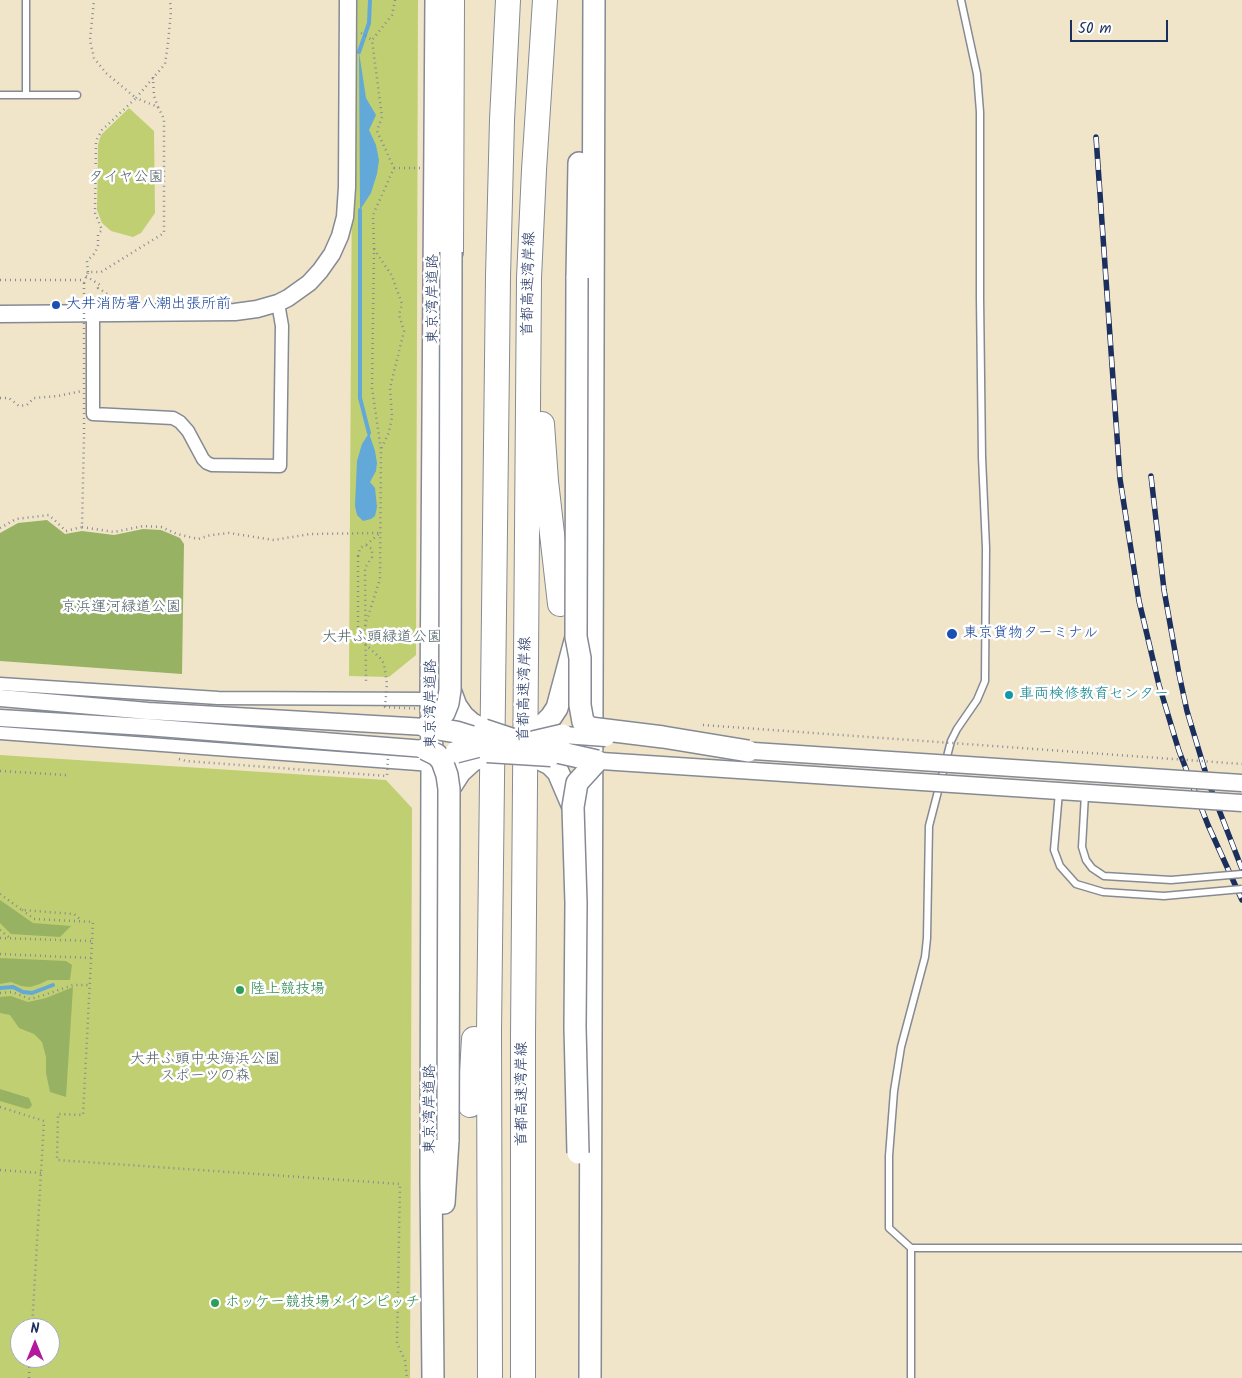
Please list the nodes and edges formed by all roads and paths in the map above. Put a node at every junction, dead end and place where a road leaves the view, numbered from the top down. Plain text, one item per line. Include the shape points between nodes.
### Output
1 (26, 0) edge
2 (94, 0) edge
3 (170, 0) edge
4 (348, 0) edge
5 (395, 0) edge
6 (436, 0) edge
7 (452, 0) edge
8 (500, 0) edge
9 (508, 0) edge
10 (594, 0) edge
11 (960, 0) edge
12 (545, 3) edge
13 (594, 26) junction
14 (360, 33) dead end
15 (372, 40) junction
16 (153, 77) junction
17 (0, 95) edge
18 (26, 95) junction
19 (77, 95) dead end
20 (136, 98) junction
21 (158, 107) junction
22 (502, 120) junction
23 (428, 160) junction
24 (394, 168) junction
25 (374, 248) junction
26 (451, 252) junction
27 (87, 274) junction
28 (529, 278) junction
29 (0, 280) edge
30 (84, 282) junction
31 (112, 296) dead end
32 (278, 303) junction
33 (93, 313) junction
34 (0, 314) edge
35 (84, 390) junction
36 (0, 398) edge
37 (381, 450) junction
38 (82, 527) junction
39 (0, 528) edge
40 (380, 533) junction
41 (366, 545) junction
42 (560, 604) dead end
43 (365, 626) junction
44 (576, 637) junction
45 (366, 682) dead end
46 (0, 684) edge
47 (0, 698) edge
48 (434, 706) junction
49 (0, 718) edge
50 (147, 719) junction
51 (694, 725) dead end
52 (0, 732) edge
53 (564, 735) joint
54 (509, 743) junction
55 (748, 751) junction
56 (456, 752) joint
57 (388, 757) dead end
58 (429, 757) junction
59 (179, 759) dead end
60 (597, 761) junction
61 (1242, 764) edge
62 (0, 771) edge
63 (66, 775) dead end
64 (1242, 783) edge
65 (449, 789) junction
66 (1059, 791) junction
67 (1085, 792) junction
68 (1242, 803) edge
69 (573, 807) junction
70 (491, 832) junction
71 (1242, 874) edge
72 (1242, 889) edge
73 (0, 894) edge
74 (22, 910) junction
75 (83, 921) junction
76 (0, 930) edge
77 (0, 938) edge
78 (10, 938) junction
79 (92, 942) junction
80 (0, 954) edge
81 (91, 958) junction
82 (90, 986) junction
83 (0, 993) edge
84 (470, 1105) dead end
85 (0, 1107) edge
86 (0, 1170) edge
87 (41, 1173) junction
88 (911, 1248) junction
89 (1242, 1248) edge
90 (33, 1318) edge
91 (433, 1318) junction
92 (590, 1338) junction
93 (407, 1378) edge
94 (433, 1378) edge
95 (490, 1378) edge
96 (523, 1378) edge
97 (590, 1378) edge
98 (911, 1378) edge

1 - 18 lane
2 - 20 path via 90,40 94,58 106,73
3 - 16 path via 165,64
4 - 32 street via 343,226 320,271 300,290
5 - 15 path via 392,15
6 - 23 highway, 東京湾岸道路
7 - 26 highway
8 - 22 highway
9 - 22 highway
10 - 13 highway
11 - 88 lane via 977,74 980,112 985,681 951,741 932,809 928,834 925,957 895,1084 889,1156 889,1228
12 - 28 highway, 首都高速湾岸線
13 - 44 highway, bridge via 579,112
13 - 92 highway
14 - 15 path
15 - 24 path via 382,117 377,130
16 - 20 path
16 - 21 path
17 - 18 lane
18 - 19 lane
20 - 21 path
20 - 27 path via 102,130 96,141 95,213 102,230 98,234 95,253 87,261
21 - 27 path via 164,119 164,233 101,272
22 - 70 highway
23 - 24 path
23 - 26 highway
23 - 48 highway, 東京湾岸道路
24 - 25 path via 373,215
25 - 37 path via 372,388
25 - 37 path via 392,276 402,304 399,315 404,332 390,388 392,417
26 - 48 highway, bridge
27 - 30 path
27 - 31 path via 100,285 98,288
28 - 42 highway via 534,298 546,481
28 - 96 highway, 首都高速湾岸線
29 - 30 path
30 - 35 path, bridge
32 - 33 street via 235,312
32 - 33 street via 282,326 280,466 207,463 188,431 173,418 93,414
33 - 34 street
35 - 36 path via 34,398 27,405 18,406 9,398
35 - 38 path, bridge
37 - 40 path
38 - 39 path via 66,531 49,515 16,518
38 - 40 path via 114,532 143,526 161,527 198,539 229,533 274,540 310,534
40 - 41 path
40 - 43 path via 380,579
41 - 43 path via 372,549 372,557 365,568
41 - 48 path, bridge via 360,548 358,556 358,631 363,642 384,664 385,707
43 - 45 path
44 - 54 highway via 552,717
44 - 55 highway, bridge via 580,658 581,713 585,726
46 - 48 street via 218,698
47 - 50 street
48 - 50 street
48 - 54 highway via 456,706 472,724
48 - 54 highway, bridge via 456,732
48 - 58 highway, 東京湾岸道路
49 - 50 street
50 - 58 street
51 - 61 path, bridge
52 - 58 street
53 - 54 highway, bridge
53 - 55 street, bridge
54 - 56 highway, bridge
54 - 60 highway, bridge
54 - 65 highway via 472,761
54 - 69 highway, bridge via 550,764 558,772
55 - 64 street, bridge
56 - 58 street, bridge
57 - 59 path, bridge via 387,776
58 - 65 highway, bridge via 437,755 442,761
58 - 91 highway, 東京湾岸道路
60 - 66 street, bridge
60 - 69 highway, bridge via 577,783
62 - 63 path
65 - 91 highway, bridge via 448,1140
66 - 67 street, bridge
66 - 72 lane, bridge via 1054,850 1060,866 1076,884 1104,892 1164,896
67 - 68 street, bridge
67 - 71 lane, bridge via 1082,847 1092,868 1104,876 1171,880
69 - 92 highway, bridge via 578,1153 584,1295
70 - 84 highway
70 - 95 highway
73 - 74 path
74 - 75 path via 74,914
74 - 75 path via 34,919
75 - 79 path via 93,922
76 - 78 path
77 - 78 path
78 - 79 path
79 - 81 path
80 - 81 path
81 - 82 path
82 - 83 path via 73,985 30,999 12,992
82 - 93 path via 83,1115 58,1114 56,1160 400,1184 396,1343 405,1361
85 - 87 path via 44,1121
86 - 87 path
87 - 90 path
88 - 89 lane
88 - 98 lane
91 - 94 highway, 東京湾岸道路
92 - 97 highway

